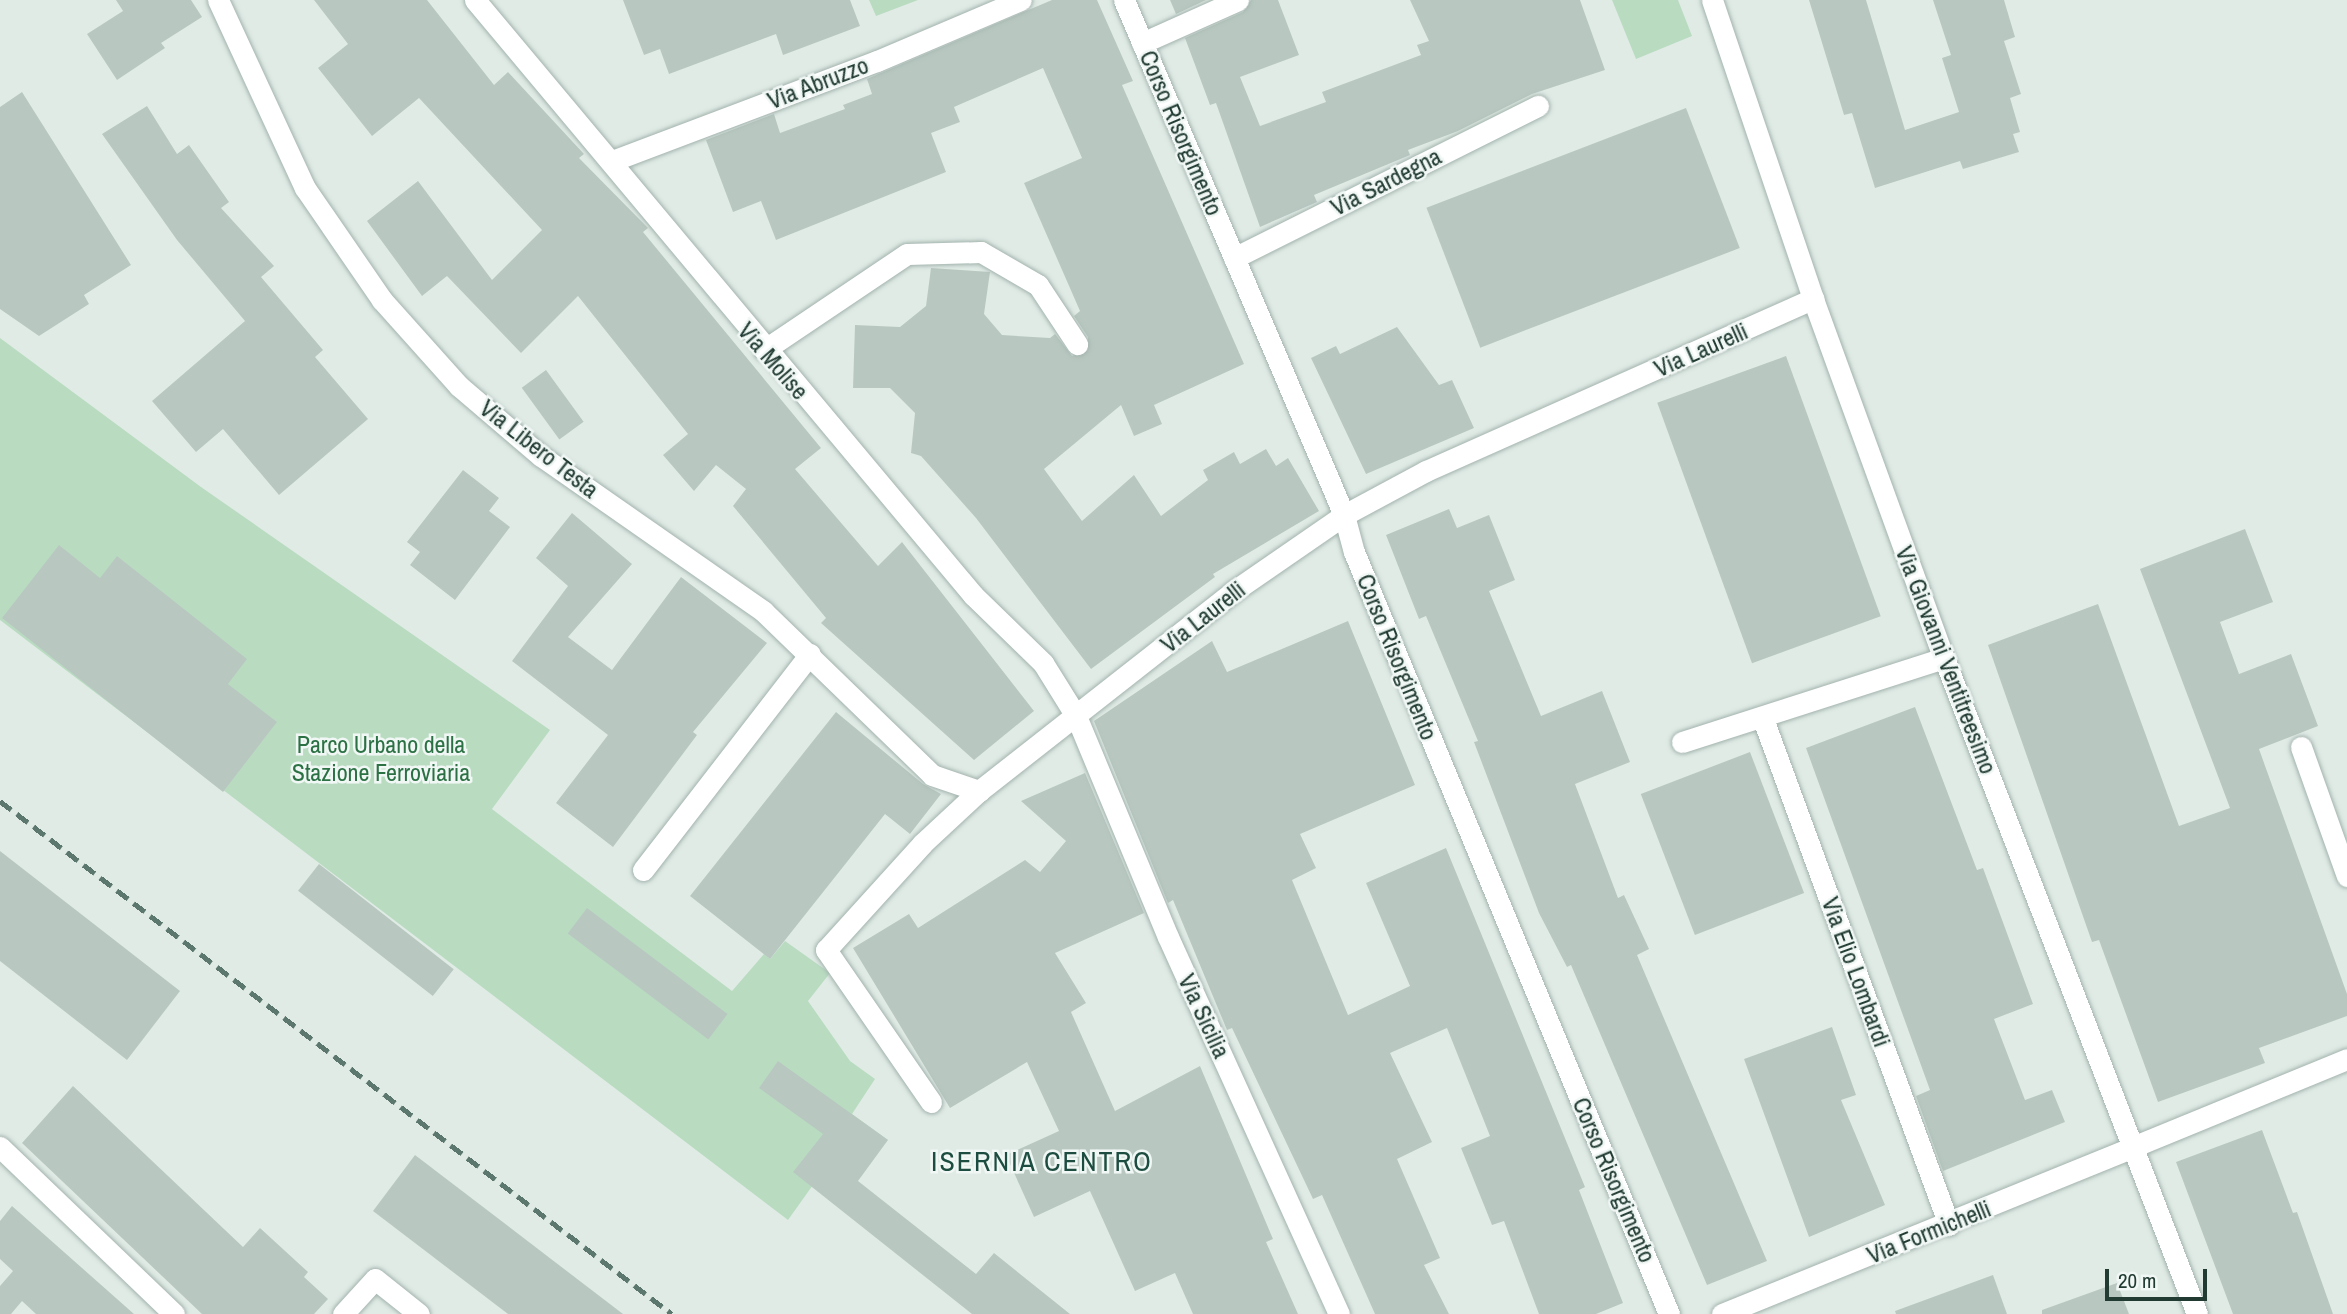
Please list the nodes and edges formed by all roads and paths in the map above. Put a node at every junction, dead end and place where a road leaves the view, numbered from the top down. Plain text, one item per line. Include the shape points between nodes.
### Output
1 (218, 0) edge
2 (475, 0) edge
3 (1021, 0) edge
4 (1124, 0) edge
5 (1238, 0) edge
6 (1712, 0) edge
7 (1142, 43) junction
8 (1538, 106) dead end
9 (612, 161) junction
10 (1234, 258) junction
11 (1813, 299) junction
12 (1077, 344) dead end
13 (765, 350) junction
14 (1344, 515) junction
15 (810, 654) junction
16 (1944, 658) junction
17 (1076, 716) junction
18 (1763, 719) junction
19 (1682, 742) dead end
20 (2301, 747) dead end
21 (979, 791) junction
22 (643, 870) dead end
23 (2347, 876) edge
24 (2347, 1059) edge
25 (931, 1102) dead end
26 (2135, 1146) junction
27 (0, 1147) edge
28 (1949, 1225) junction
29 (174, 1314) edge
30 (343, 1314) edge
31 (419, 1314) edge
32 (1339, 1314) edge
33 (1670, 1314) edge
34 (1722, 1314) edge
35 (2197, 1314) edge

1 - 15 street, Via Libero Testa via 305,188 382,300 451,376 541,456 763,611
2 - 9 street, Via Molise
3 - 9 street, Via Abruzzo via 877,61
4 - 7 street, Corso Risorgimento
5 - 7 street
6 - 11 street, Via Giovanni Ventitreesimo
7 - 10 street, Corso Risorgimento
8 - 10 street, Via Sardegna
9 - 13 street, Via Molise
10 - 14 street, Corso Risorgimento
11 - 14 street, Via Laurelli via 1426,471
11 - 16 street, Via Giovanni Ventitreesimo
12 - 13 street via 1038,285 981,252 907,254
13 - 17 street, Via Molise via 973,595 1042,663
14 - 17 street, Via Laurelli via 1234,591
14 - 33 street, Corso Risorgimento via 1354,552
15 - 21 street, Via Libero Testa via 932,775
15 - 22 street
16 - 18 street
16 - 26 street, Via Giovanni Ventitreesimo
17 - 21 street, Via Laurelli
17 - 32 street, Via Sicilia via 1168,937
18 - 19 street
18 - 28 street, Via Elio Lombardi
20 - 23 street
21 - 25 street, Via Laurelli via 923,843 826,950
24 - 26 street, Via Formichelli
26 - 28 street, Via Formichelli
26 - 35 street, Via Giovanni Ventitreesimo
27 - 29 street
28 - 34 street, Via Formichelli
30 - 31 street via 375,1279

